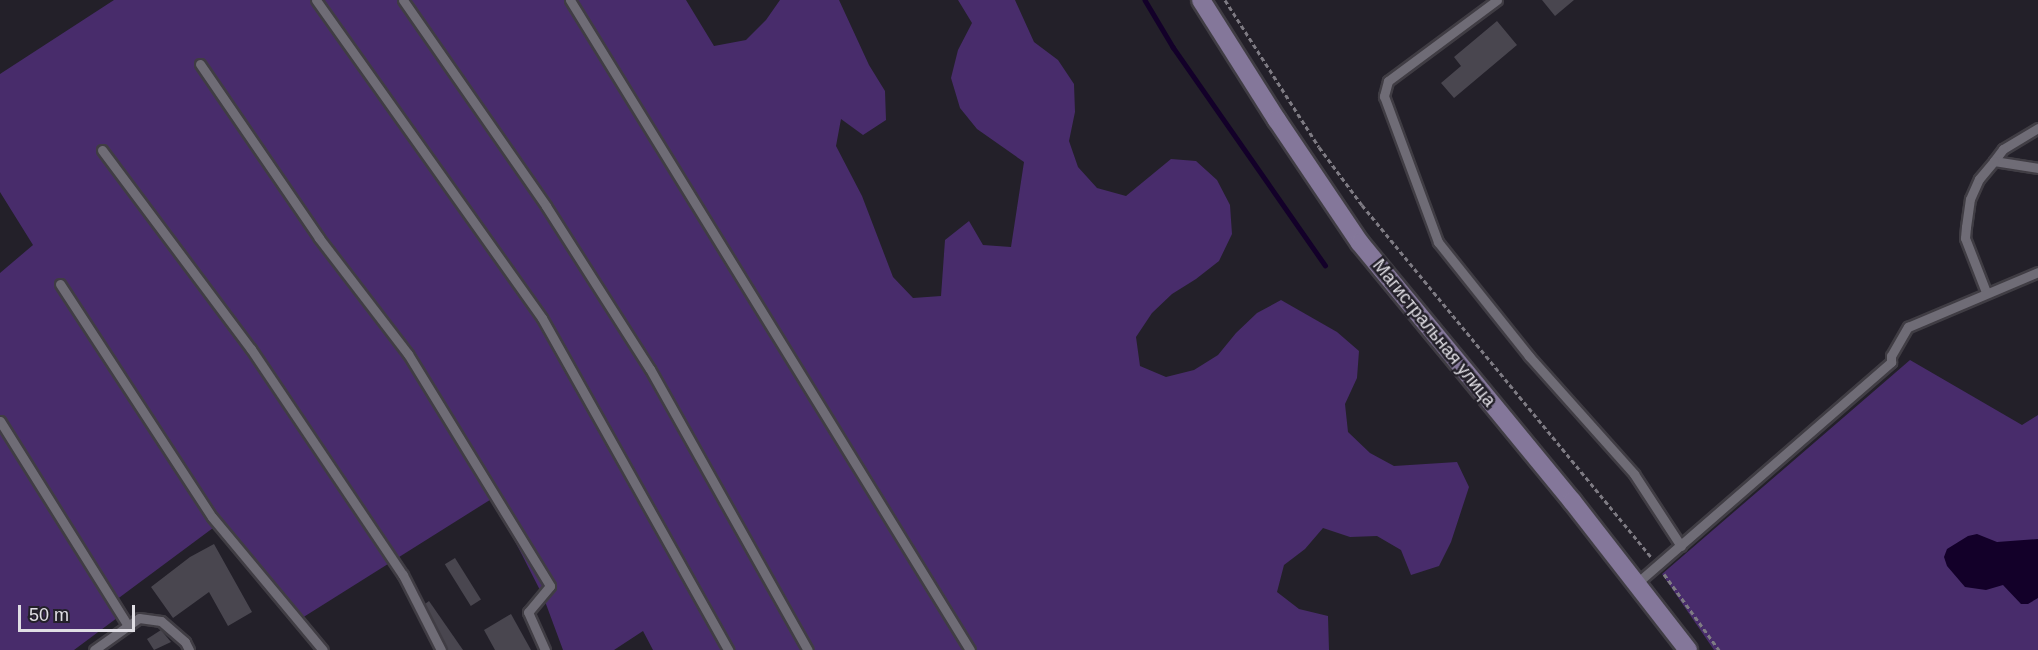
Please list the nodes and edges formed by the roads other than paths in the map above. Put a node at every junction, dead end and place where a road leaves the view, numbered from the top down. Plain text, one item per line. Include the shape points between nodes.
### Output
1 (316, 0) edge
2 (403, 0) edge
3 (570, 0) edge
4 (1201, 0) edge
5 (1497, 0) edge
6 (200, 64) dead end
7 (2038, 128) edge
8 (102, 150) dead end
9 (1994, 161) junction
10 (2038, 168) edge
11 (2038, 272) edge
12 (60, 284) dead end
13 (1986, 292) junction
14 (0, 421) edge
15 (1681, 546) junction
16 (1637, 583) junction
17 (128, 626) junction
18 (94, 650) edge
19 (189, 650) edge
20 (323, 650) edge
21 (441, 650) edge
22 (545, 650) edge
23 (728, 650) edge
24 (808, 650) edge
25 (970, 650) edge
26 (1688, 650) edge

1 - 23 lane via 542,318
2 - 24 lane via 546,206 650,369
3 - 25 lane
4 - 16 main road, Магистральная улица via 1360,243
5 - 15 lane via 1388,81 1384,96 1438,242 1529,356 1634,474
6 - 22 lane via 319,238 408,354 550,586 528,612
7 - 9 lane via 2003,149
8 - 21 lane via 251,349 403,575
9 - 10 lane
9 - 13 lane via 1979,179 1970,199 1965,238
11 - 13 lane
12 - 20 lane via 212,517
13 - 15 lane via 1908,327 1891,362
14 - 17 lane
15 - 16 lane
16 - 26 main road, Магистральная улица
17 - 18 lane
17 - 19 lane via 139,618 161,621

